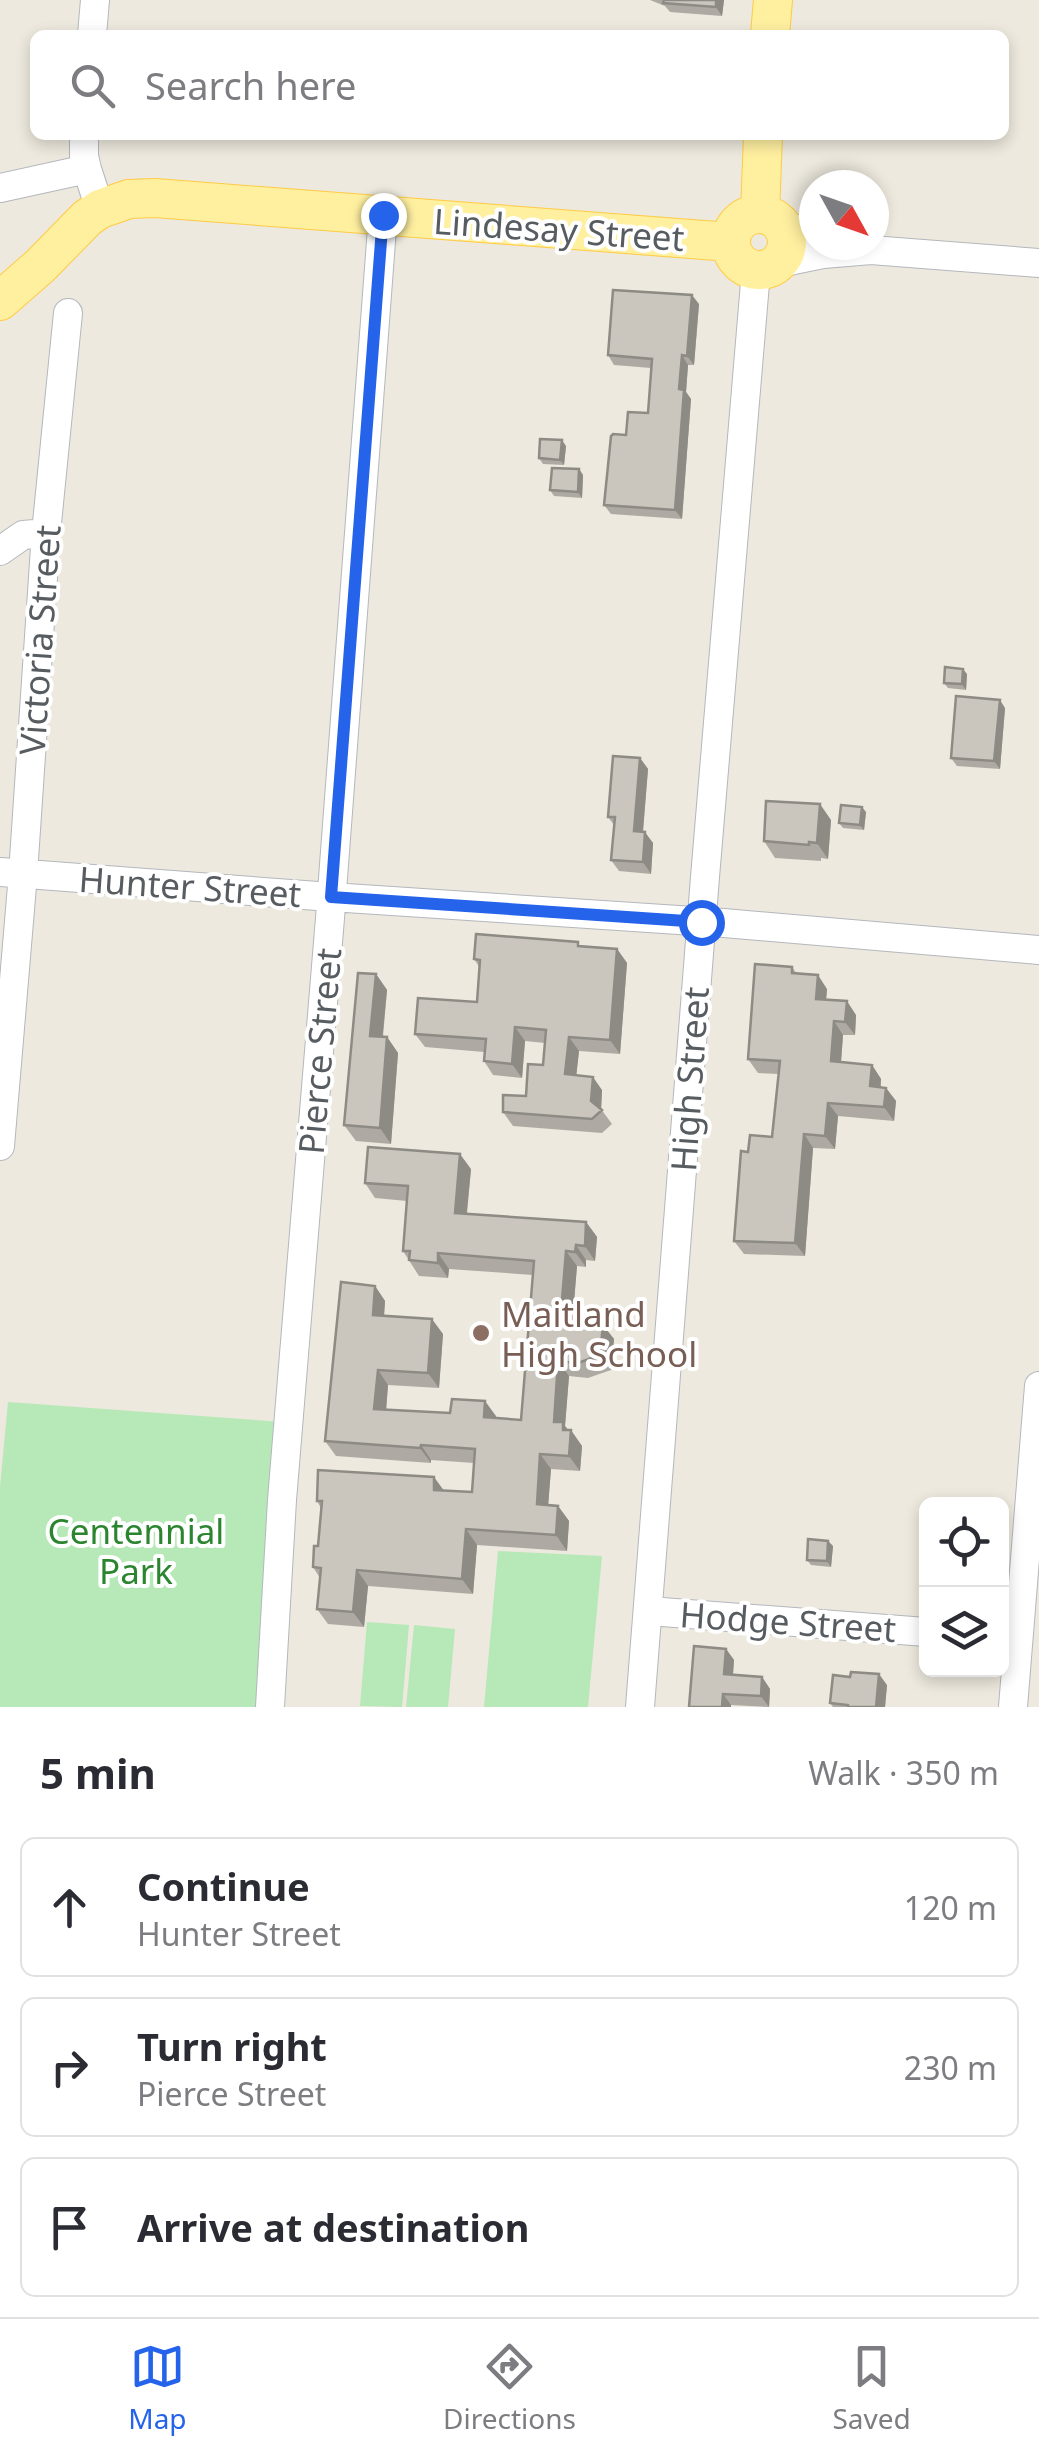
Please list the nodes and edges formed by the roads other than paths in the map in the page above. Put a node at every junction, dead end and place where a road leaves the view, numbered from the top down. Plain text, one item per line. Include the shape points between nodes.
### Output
1 (95, 0) edge
2 (773, 0) edge
3 (92, 30) edge
4 (770, 30) edge
5 (84, 140) edge
6 (765, 140) edge
7 (87, 169) junction
8 (0, 188) edge
9 (100, 209) junction
10 (383, 215) junction
11 (785, 224) edge
12 (730, 242) junction
13 (889, 250) edge
14 (799, 260) edge
15 (1039, 262) edge
16 (767, 267) junction
17 (0, 301) edge
18 (68, 313) dead end
19 (46, 533) junction
20 (0, 551) edge
21 (12, 873) edge
22 (331, 897) junction
23 (701, 922) junction
24 (1039, 950) edge
25 (0, 1146) edge
26 (1039, 1386) edge
27 (649, 1611) junction
28 (919, 1631) edge
29 (1020, 1639) edge
30 (270, 1707) edge
31 (640, 1707) edge
32 (1013, 1707) edge

1 - 3 street
2 - 4 main road
5 - 7 street
6 - 11 main road
7 - 8 street
7 - 9 street
9 - 10 main road, Lindesay Street via 154,198
9 - 17 main road
10 - 12 main road, Lindesay Street
10 - 22 street, Pierce Street
11 - 12 main road via 742,220
11 - 16 main road via 786,251
12 - 16 main road via 742,266
13 - 15 street
14 - 16 street
16 - 23 street, High Street
18 - 19 street, Victoria Street
19 - 20 street via 23,534
19 - 21 street, Victoria Street
21 - 22 street, Hunter Street
21 - 25 street, Victoria Street
22 - 23 street, Hunter Street
22 - 30 street, Pierce Street
23 - 24 street, Hunter Street
23 - 27 street, High Street
26 - 29 street
27 - 28 street, Hodge Street
27 - 31 street, High Street
29 - 32 street

